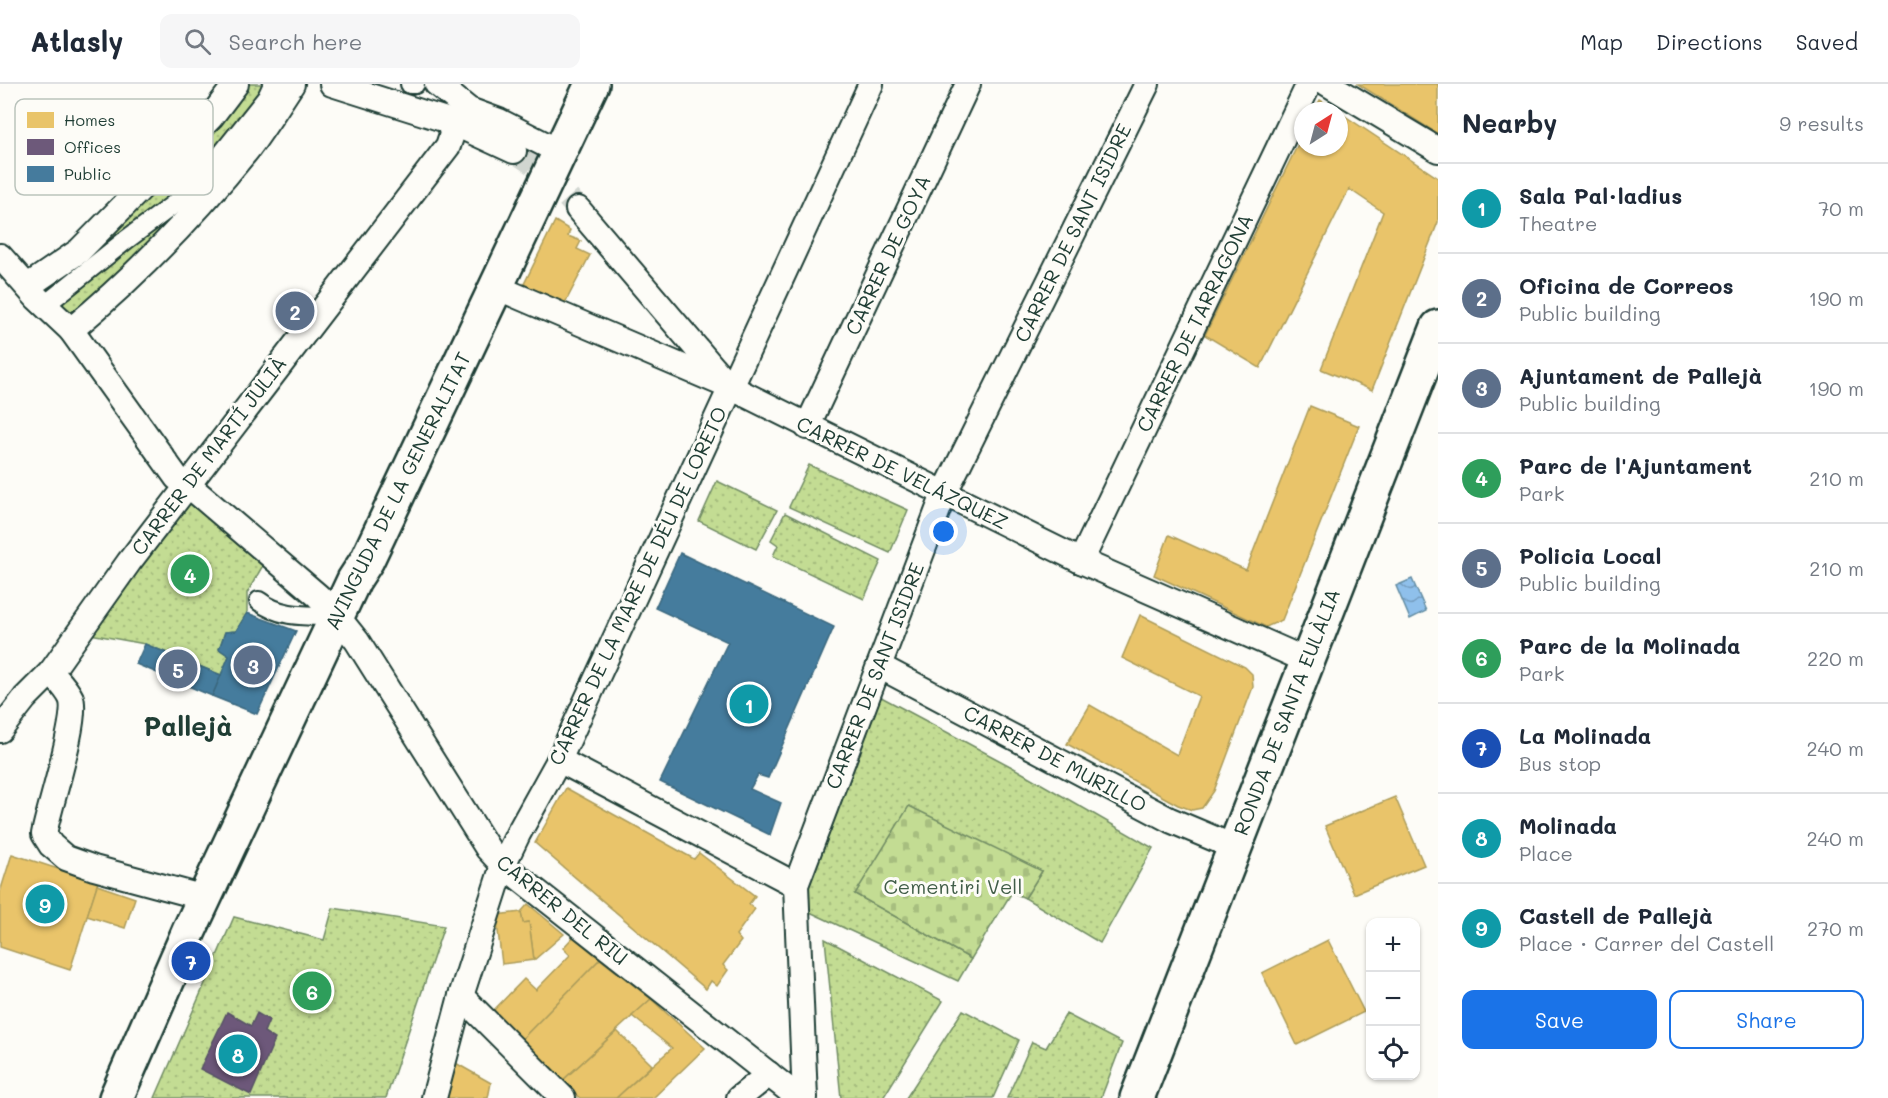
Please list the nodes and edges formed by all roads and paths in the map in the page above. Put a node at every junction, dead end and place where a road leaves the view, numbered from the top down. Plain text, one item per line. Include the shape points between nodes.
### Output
1 (236, 84) edge
2 (273, 84) edge
3 (292, 84) edge
4 (332, 84) edge
5 (410, 84) edge
6 (415, 84) edge
7 (436, 84) edge
8 (592, 84) edge
9 (871, 84) edge
10 (968, 84) edge
11 (1147, 84) edge
12 (1309, 84) edge
13 (1328, 84) edge
14 (213, 114) edge
15 (449, 121) junction
16 (1438, 150) edge
17 (514, 151) tunnel mouth
18 (560, 152) junction
19 (213, 165) edge
20 (213, 190) edge
21 (134, 195) edge
22 (184, 195) edge
23 (208, 195) edge
24 (578, 209) tunnel mouth
25 (0, 256) edge
26 (28, 286) junction
27 (496, 287) junction
28 (45, 304) junction
29 (674, 321) junction
30 (1438, 327) edge
31 (71, 330) junction
32 (647, 352) junction
33 (730, 387) junction
34 (807, 427) junction
35 (187, 484) junction
36 (944, 494) junction
37 (1080, 561) junction
38 (269, 611) dead end
39 (337, 616) junction
40 (1308, 661) junction
41 (879, 666) junction
42 (51, 672) junction
43 (1, 728) edge
44 (559, 760) junction
45 (1234, 847) junction
46 (503, 865) junction
47 (796, 885) junction
48 (205, 898) junction
49 (461, 996) junction
50 (769, 1074) junction
51 (116, 1098) edge
52 (434, 1098) edge
53 (563, 1098) edge
54 (739, 1098) edge
55 (799, 1098) edge
56 (805, 1098) edge
57 (1137, 1098) edge

1 - 14 street
2 - 19 street
3 - 20 street via 248,148
4 - 15 street
5 - 6 street
7 - 18 street via 469,110
8 - 18 main road, AVINGUDA DE LA GENERALITAT
9 - 33 street, CARRER DE LA MARE DE DÉU DE LORETO
10 - 34 street, CARRER DE GOYA
11 - 36 street, CARRER DE SANT ISIDRE
12 - 37 street, CARRER DE TARRAGONA
13 - 16 street
15 - 17 street
15 - 35 street, CARRER DE MARTÍ JULIÀ via 452,134 448,146
18 - 27 main road, AVINGUDA DE LA GENERALITAT
21 - 26 street via 79,251
22 - 28 street
23 - 31 street via 117,292
24 - 29 street
25 - 26 street, CARRER DEL RIU
26 - 28 street, CARRER DEL RIU
27 - 32 street, CARRER DE VELÁZQUEZ
27 - 39 main road, AVINGUDA DE LA GENERALITAT
28 - 31 street, CARRER DEL RIU
29 - 32 street via 670,337
29 - 33 street
30 - 40 main road, RONDA DE SANTA EULÀLIA
31 - 35 street, CARRER DEL RIU via 177,478
32 - 33 street, CARRER DE VELÁZQUEZ
33 - 34 street, CARRER DE VELÁZQUEZ
33 - 44 street, CARRER DE LA MARE DE DÉU DE LORETO
34 - 36 street, CARRER DE VELÁZQUEZ
35 - 39 street, CARRER DEL RIU
35 - 42 street, CARRER DE MARTÍ JULIÀ
36 - 37 street, CARRER DE VELÁZQUEZ
36 - 41 street, CARRER DE SANT ISIDRE
37 - 40 street, CARRER DE VELÁZQUEZ
38 - 39 street
39 - 46 street, CARRER DEL RIU via 357,641 488,849
39 - 48 main road, AVINGUDA DE LA GENERALITAT
40 - 45 main road, RONDA DE SANTA EULÀLIA
41 - 45 street, CARRER DE MURILLO via 1170,820
41 - 47 street, CARRER DE SANT ISIDRE
42 - 43 street, CARRER DE MARTÍ JULIÀ
42 - 48 street via 71,698 72,723 44,834 51,845 66,858 94,868
44 - 46 street, CARRER DE LA MARE DE DÉU DE LORETO
44 - 47 street
45 - 57 main road, RONDA DE SANTA EULÀLIA
46 - 49 street, CARRER DE LA MARE DE DÉU DE LORETO
46 - 50 street, CARRER DEL RIU
47 - 56 street, CARRER DE SANT ISIDRE
48 - 51 main road, AVINGUDA DE LA GENERALITAT
49 - 52 street, CARRER DE LA MARE DE DÉU DE LORETO
49 - 53 street
50 - 54 street
50 - 55 street, CARRER DEL RIU

